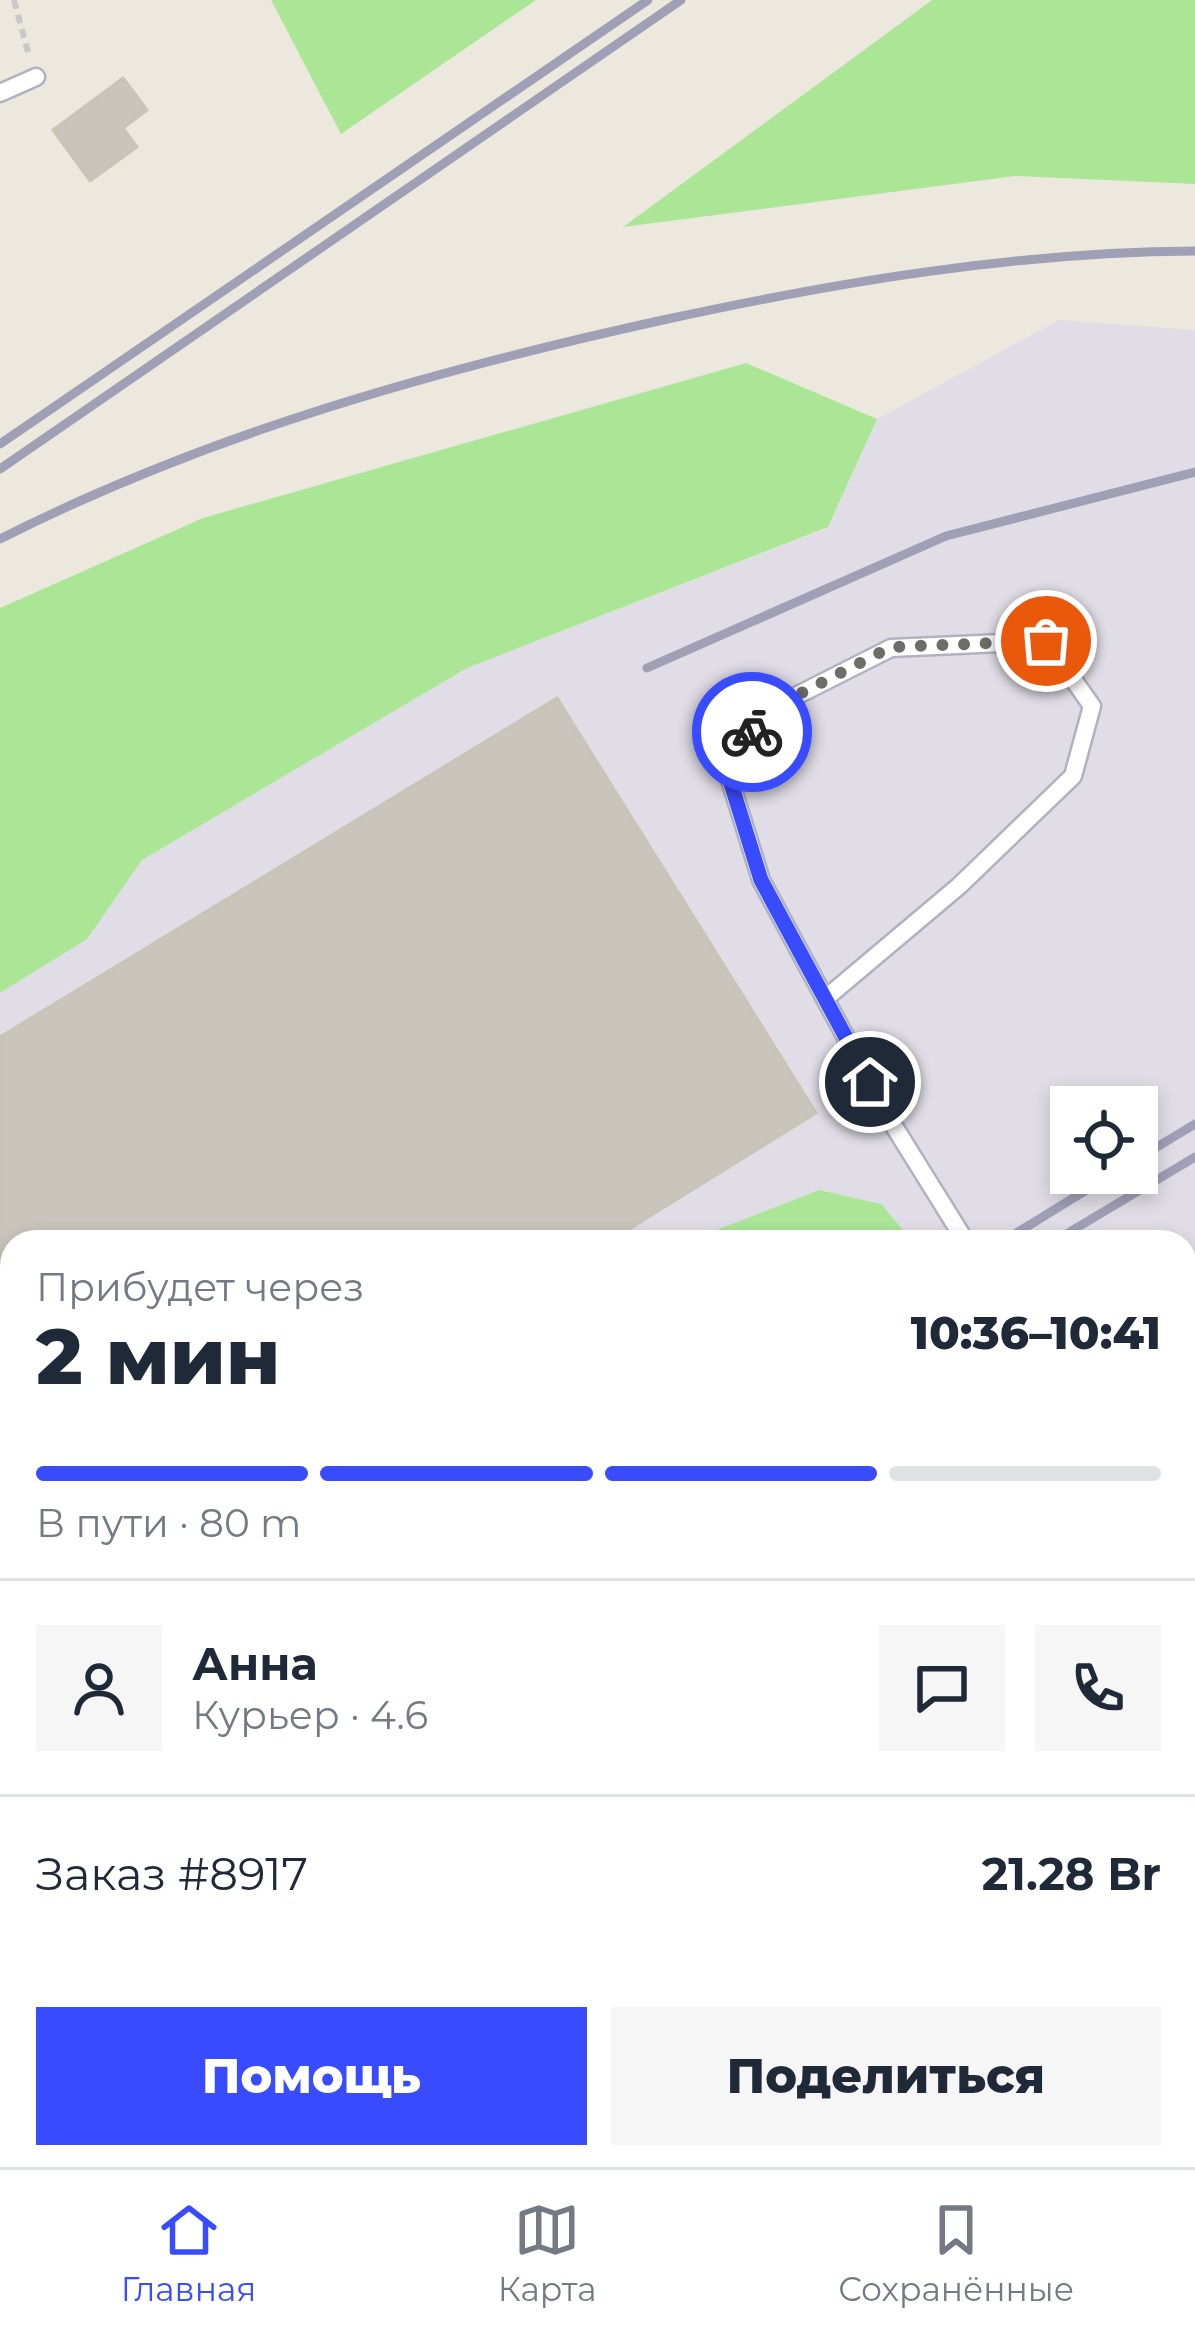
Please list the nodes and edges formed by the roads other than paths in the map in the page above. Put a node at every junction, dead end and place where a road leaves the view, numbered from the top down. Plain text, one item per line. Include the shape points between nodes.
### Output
1 (36, 76) road end
2 (0, 93) edge
3 (826, 998) junction
4 (959, 1230) edge

1 - 2 lane
3 - 3 lane via 1073,776 1092,706 1046,641 891,647 778,705 724,761 761,880
3 - 4 lane

